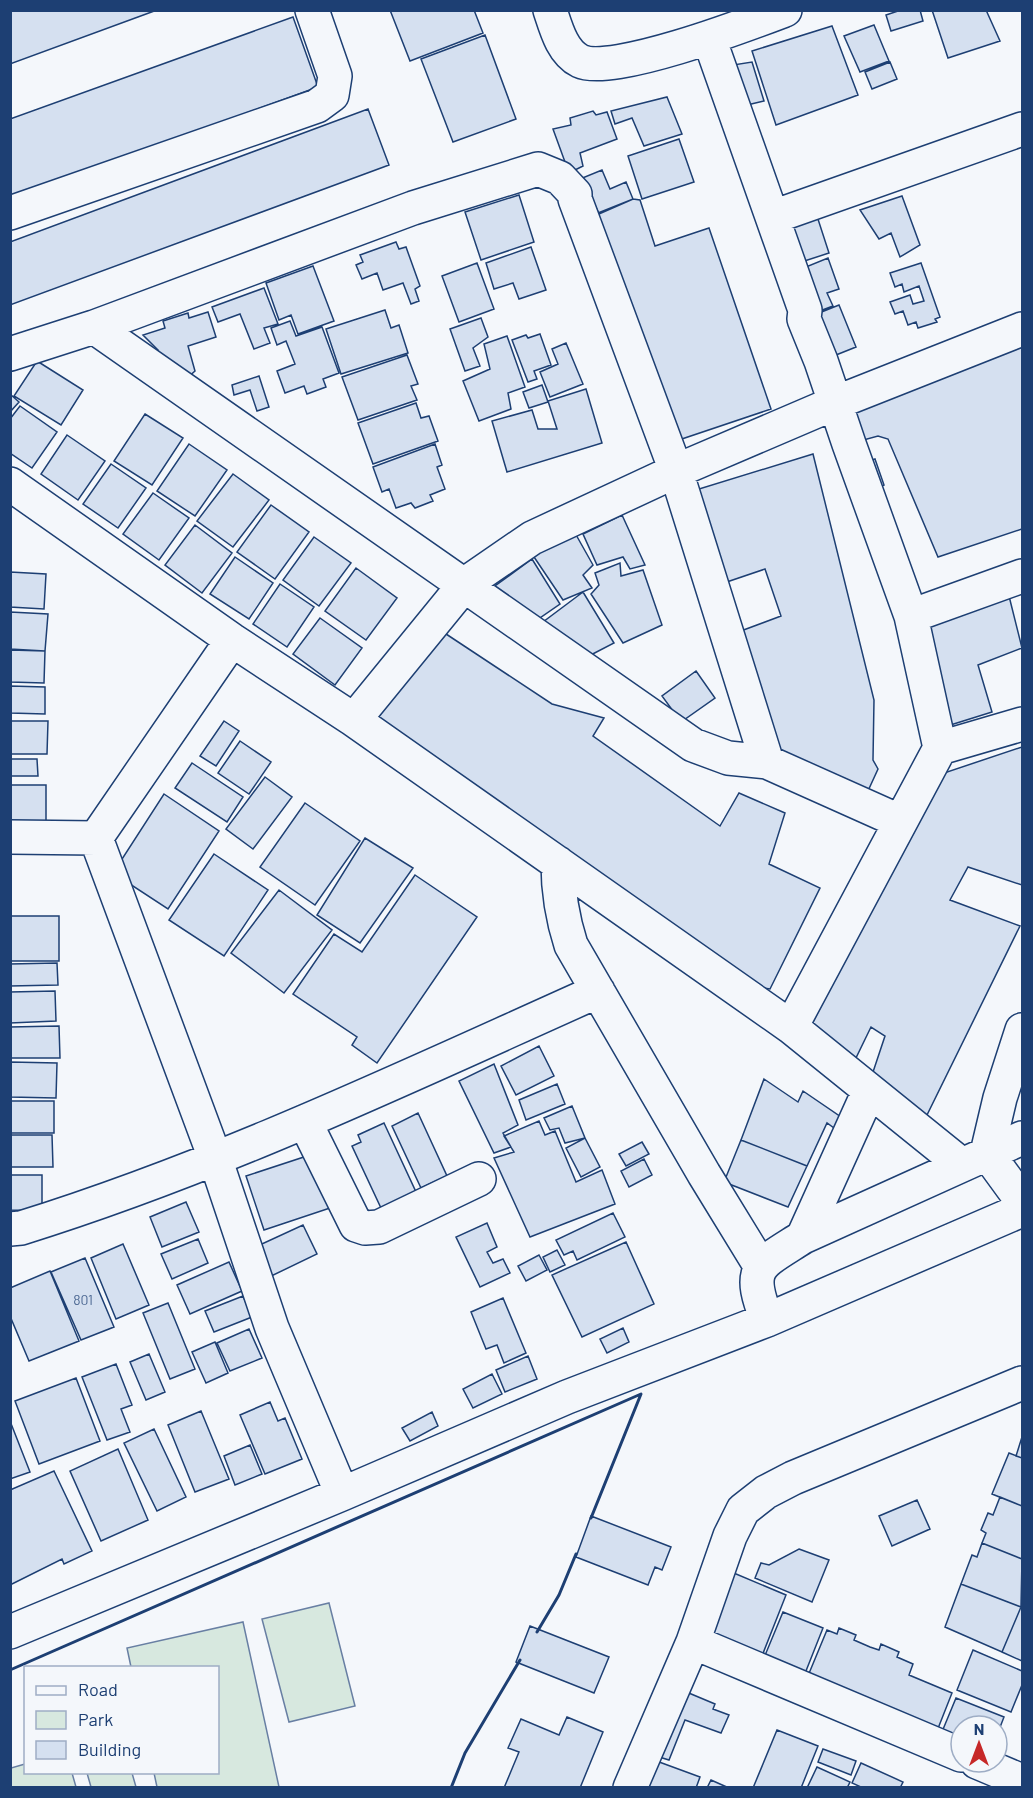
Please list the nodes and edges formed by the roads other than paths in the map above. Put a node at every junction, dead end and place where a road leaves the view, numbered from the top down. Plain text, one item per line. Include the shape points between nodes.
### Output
1 (312, 10) edge
2 (550, 10) edge
3 (785, 10) edge
4 (710, 38) junction
5 (1023, 129) edge
6 (10, 213) edge
7 (773, 217) junction
8 (94, 327) junction
9 (1023, 329) edge
10 (10, 354) edge
11 (835, 404) junction
12 (676, 471) junction
13 (10, 484) edge
14 (1023, 576) edge
15 (465, 584) junction
16 (911, 616) junction
17 (232, 640) junction
18 (354, 720) junction
19 (1023, 724) edge
20 (940, 748) junction
21 (767, 762) junction
22 (899, 821) junction
23 (10, 837) edge
24 (96, 838) junction
25 (558, 863) junction
26 (598, 991) junction
27 (791, 1027) junction
28 (1023, 1030) edge
29 (869, 1091) junction
30 (305, 1122) junction
31 (1023, 1138) edge
32 (214, 1158) junction
33 (974, 1159) junction
34 (479, 1179) dead end
35 (1023, 1201) edge
36 (1023, 1210) edge
37 (10, 1229) edge
38 (803, 1238) junction
39 (761, 1267) junction
40 (767, 1320) junction
41 (1023, 1383) edge
42 (342, 1494) junction
43 (10, 1632) edge
44 (693, 1642) junction
45 (949, 1750) edge
46 (1006, 1774) edge
47 (1023, 1781) edge
48 (630, 1788) edge

1 - 6 street via 335,76 332,95 318,106
2 - 4 street via 562,45 579,61 594,64 612,64
3 - 4 street
4 - 7 street
5 - 7 street
7 - 11 street
8 - 10 street
8 - 12 street via 413,208 538,169 560,178 575,194
8 - 15 street
9 - 11 street
11 - 12 street
11 - 16 street
12 - 15 street via 532,538
12 - 21 street
13 - 17 street
14 - 16 street
15 - 18 street
15 - 21 street via 693,744 728,758
16 - 20 street
17 - 18 street
17 - 24 street
18 - 25 street
19 - 20 street
20 - 22 street
21 - 22 street
22 - 27 street
23 - 24 street
24 - 32 street
25 - 26 street via 562,918 571,945
25 - 27 street
26 - 30 street
26 - 39 street
27 - 29 street
28 - 33 street
29 - 33 street
29 - 38 street
30 - 32 street
30 - 34 street via 356,1225 365,1228 379,1227
31 - 33 street
32 - 37 street via 89,1206
32 - 42 street via 272,1328
33 - 35 street
33 - 38 street
36 - 40 street
38 - 39 street
39 - 40 street via 756,1280 757,1294
40 - 42 street via 567,1397
41 - 44 street via 793,1478 743,1510
42 - 43 street
44 - 45 street
44 - 48 street
46 - 47 street

